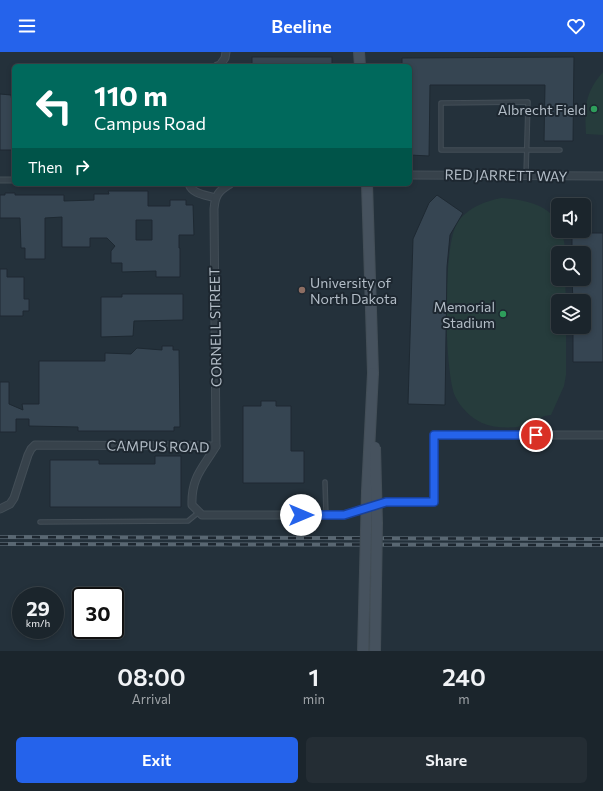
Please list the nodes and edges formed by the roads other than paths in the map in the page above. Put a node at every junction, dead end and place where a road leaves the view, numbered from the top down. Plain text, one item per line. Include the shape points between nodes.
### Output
1 (226, 52) edge
2 (359, 52) edge
3 (221, 64) edge
4 (360, 64) edge
5 (527, 150) junction
6 (560, 150) dead end
7 (412, 175) edge
8 (526, 176) junction
9 (603, 176) edge
10 (0, 180) edge
11 (12, 180) edge
12 (190, 186) edge
13 (226, 186) edge
14 (367, 186) edge
15 (215, 198) junction
16 (373, 373) junction
17 (603, 435) edge
18 (216, 446) junction
19 (325, 482) dead end
20 (0, 509) edge
21 (199, 512) junction
22 (326, 515) junction
23 (40, 522) dead end
24 (363, 651) edge
25 (375, 651) edge

1 - 3 street
2 - 4 main road
5 - 5 lane via 528,102 441,103 441,150
5 - 6 lane
5 - 8 lane
7 - 8 street, RED JARRETT WAY
8 - 9 street, RED JARRETT WAY
10 - 11 street
12 - 15 street via 195,192
13 - 15 street via 220,189
14 - 16 main road
15 - 18 street, CORNELL STREET
16 - 24 main road, bridge
16 - 25 main road, bridge via 377,516
17 - 22 street via 434,435 434,502 386,502 344,515
18 - 20 street, CAMPUS ROAD via 35,445 28,455 14,498 10,504
18 - 21 street, CAMPUS ROAD via 191,489 192,505
19 - 22 lane
21 - 22 street via 202,515
21 - 23 lane via 188,521

